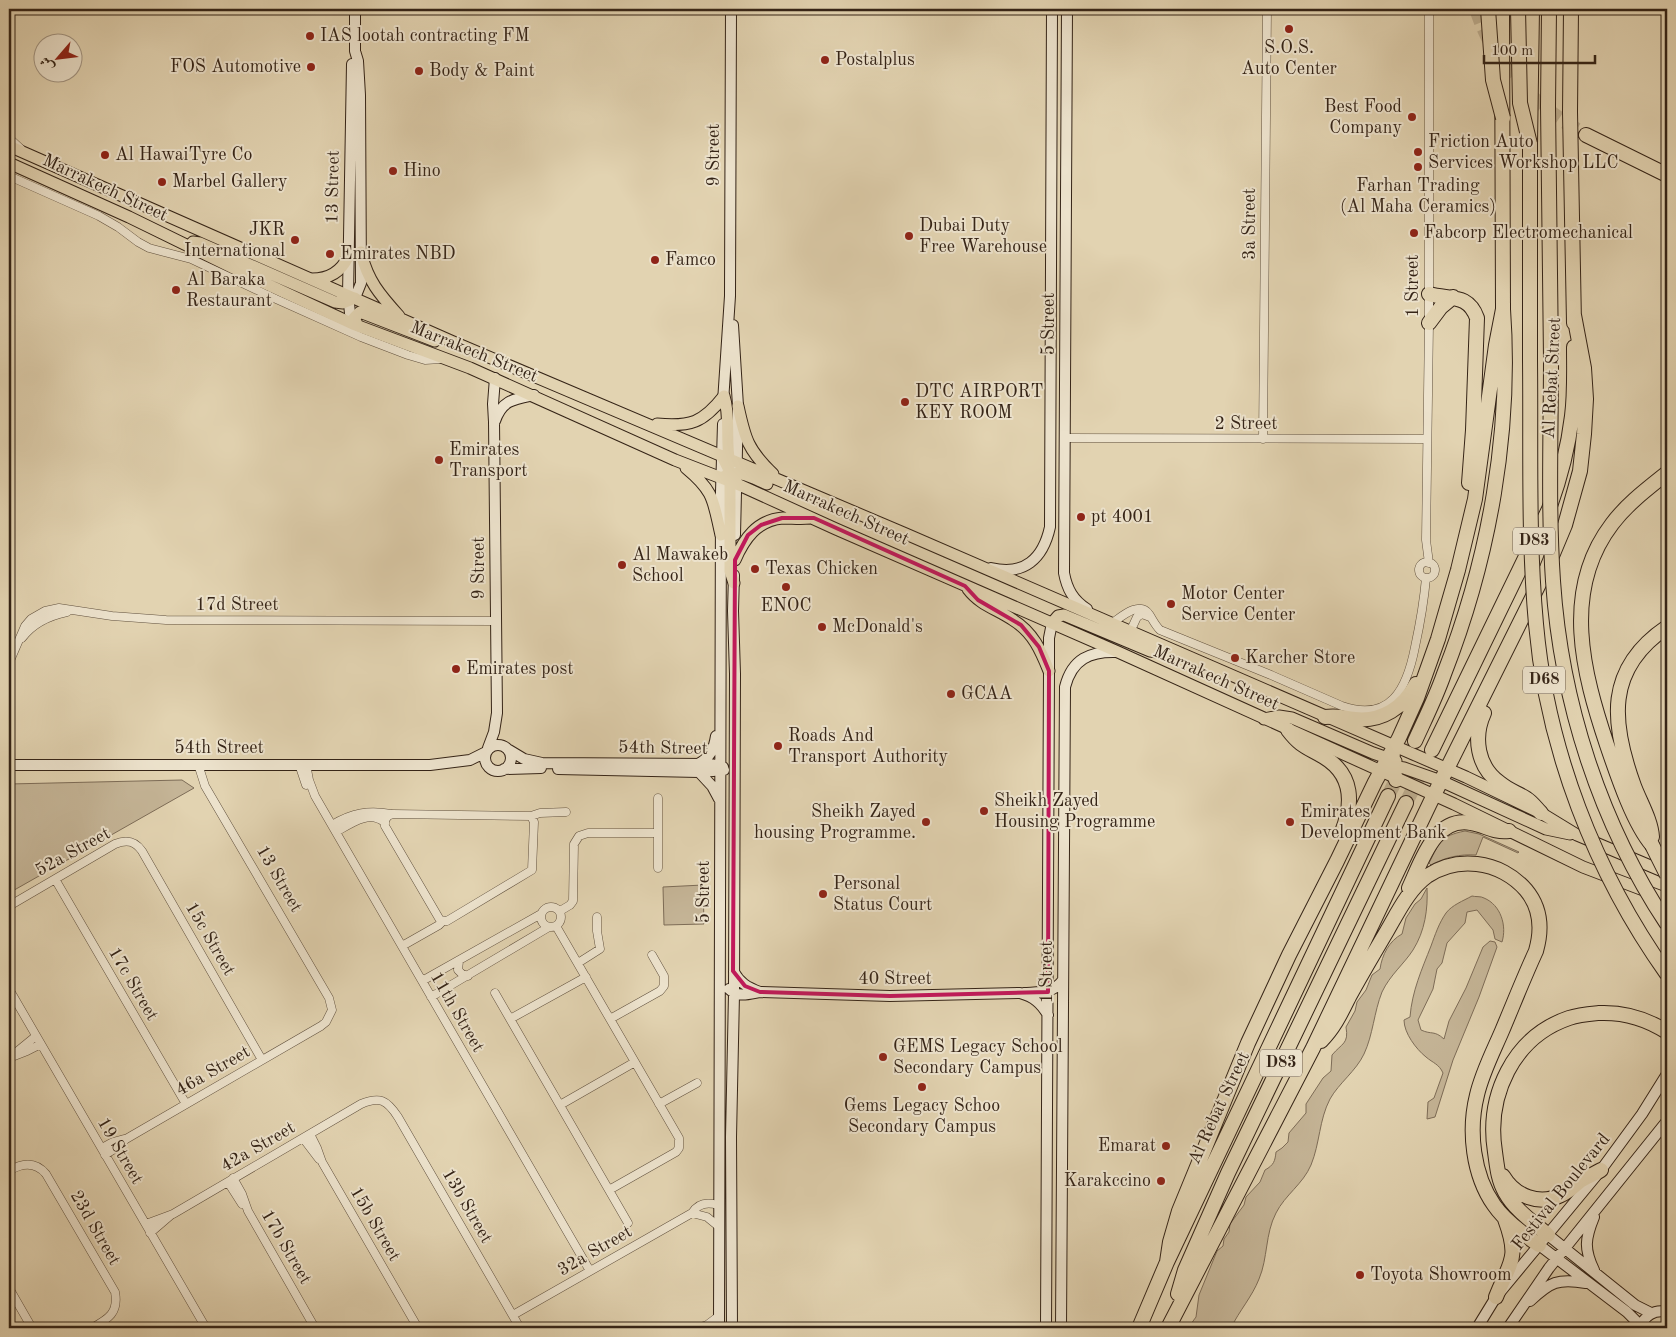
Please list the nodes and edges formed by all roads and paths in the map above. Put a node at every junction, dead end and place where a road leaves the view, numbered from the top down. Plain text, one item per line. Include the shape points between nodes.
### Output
1 (355, 9) edge
2 (731, 9) edge
3 (1052, 9) edge
4 (1066, 9) edge
5 (1267, 9) edge
6 (1429, 9) edge
7 (1488, 9) edge
8 (1502, 9) edge
9 (1518, 9) edge
10 (1532, 9) edge
11 (1550, 9) edge
12 (1571, 9) edge
13 (355, 51) junction
14 (1503, 118) junction
15 (1586, 134) tunnel mouth
16 (9, 138) edge
17 (1530, 144) junction
18 (9, 146) edge
19 (24, 153) junction
20 (9, 163) edge
21 (1667, 175) edge
22 (9, 176) edge
23 (181, 242) junction
24 (361, 252) junction
25 (348, 257) junction
26 (312, 279) junction
27 (1429, 294) junction
28 (350, 298) junction
29 (1453, 298) junction
30 (730, 302) junction
31 (1503, 309) junction
32 (1574, 315) junction
33 (404, 321) junction
34 (1429, 323) junction
35 (356, 325) junction
36 (451, 341) junction
37 (445, 358) junction
38 (1050, 377) junction
39 (495, 378) junction
40 (1065, 379) junction
41 (534, 395) junction
42 (724, 396) junction
43 (738, 406) junction
44 (494, 422) junction
45 (644, 422) junction
46 (627, 438) junction
47 (1065, 438) junction
48 (1264, 439) junction
49 (1427, 440) junction
50 (675, 460) junction
51 (730, 470) junction
52 (1667, 473) edge
53 (779, 481) junction
54 (816, 497) junction
55 (814, 518) junction
56 (721, 535) junction
57 (1466, 536) junction
58 (735, 560) junction
59 (1429, 562) junction
60 (972, 564) junction
61 (1426, 578) junction
62 (734, 583) junction
63 (965, 586) junction
64 (1151, 618) junction
65 (496, 621) junction
66 (1108, 622) junction
67 (1052, 623) junction
68 (1667, 627) edge
69 (1130, 632) junction
70 (1438, 638) junction
71 (1118, 652) junction
72 (1182, 654) junction
73 (9, 663) edge
74 (1049, 671) junction
75 (1490, 685) junction
76 (497, 713) junction
77 (1325, 717) junction
78 (1264, 719) junction
79 (721, 726) junction
80 (1288, 730) junction
81 (1415, 740) tunnel mouth
82 (508, 749) junction
83 (487, 750) junction
84 (1432, 750) tunnel mouth
85 (735, 757) junction
86 (9, 764) edge
87 (202, 764) junction
88 (302, 764) junction
89 (1390, 764) junction
90 (430, 765) junction
91 (487, 765) junction
92 (698, 768) junction
93 (721, 768) junction
94 (504, 769) junction
95 (1444, 775) junction
96 (1388, 796) tunnel mouth
97 (1434, 796) junction
98 (658, 798) dead end
99 (720, 800) junction
100 (1406, 803) tunnel mouth
101 (566, 812) dead end
102 (1540, 813) junction
103 (391, 814) junction
104 (531, 816) junction
105 (385, 823) junction
106 (334, 828) junction
107 (1508, 831) junction
108 (658, 833) junction
109 (1577, 835) junction
110 (126, 840) joint
111 (1652, 845) junction
112 (1337, 861) junction
113 (658, 868) dead end
114 (1667, 874) edge
115 (55, 879) junction
116 (733, 882) junction
117 (720, 895) junction
118 (1667, 899) edge
119 (9, 906) edge
120 (560, 911) junction
121 (1399, 912) junction
122 (541, 914) junction
123 (597, 917) dead end
124 (442, 922) junction
125 (1667, 924) edge
126 (553, 927) junction
127 (402, 946) junction
128 (652, 955) dead end
129 (459, 960) junction
130 (578, 963) junction
131 (733, 971) junction
132 (1667, 974) edge
133 (468, 976) junction
134 (586, 977) junction
135 (1063, 980) junction
136 (422, 981) junction
137 (9, 989) edge
138 (760, 992) junction
139 (1048, 992) junction
140 (494, 993) dead end
141 (1020, 993) junction
142 (734, 994) junction
143 (431, 997) junction
144 (332, 1010) joint
145 (1048, 1015) junction
146 (510, 1019) junction
147 (610, 1019) junction
148 (1667, 1032) edge
149 (36, 1036) junction
150 (41, 1044) junction
151 (1313, 1048) junction
152 (11, 1057) edge
153 (262, 1060) junction
154 (635, 1062) junction
155 (1667, 1074) edge
156 (697, 1083) dead end
157 (385, 1102) joint
158 (186, 1104) junction
159 (659, 1104) junction
160 (560, 1105) junction
161 (1667, 1121) edge
162 (307, 1136) junction
163 (103, 1152) junction
164 (1497, 1165) junction
165 (1601, 1170) junction
166 (9, 1171) edge
167 (231, 1180) junction
168 (609, 1190) junction
169 (718, 1205) junction
170 (1596, 1210) junction
171 (692, 1213) junction
172 (173, 1214) junction
173 (1504, 1216) junction
174 (628, 1223) dead end
175 (146, 1224) junction
176 (718, 1226) junction
177 (1047, 1232) junction
178 (150, 1233) junction
179 (1544, 1240) junction
180 (1564, 1248) junction
181 (1556, 1258) junction
182 (1167, 1262) junction
183 (590, 1272) junction
184 (1596, 1273) junction
185 (1589, 1283) junction
186 (9, 1288) edge
187 (732, 1288) junction
188 (1496, 1298) junction
189 (1519, 1310) junction
190 (1666, 1310) edge
191 (1651, 1313) junction
192 (513, 1315) junction
193 (719, 1316) junction
194 (1061, 1326) edge
195 (1640, 1327) edge
196 (32, 1328) edge
197 (92, 1328) edge
198 (206, 1328) edge
199 (315, 1328) edge
200 (418, 1328) edge
201 (520, 1328) edge
202 (698, 1328) edge
203 (719, 1328) edge
204 (732, 1328) edge
205 (1046, 1328) edge
206 (1139, 1328) edge
207 (1168, 1328) edge
208 (1477, 1328) edge
209 (1508, 1328) edge

1 - 13 street, 13 Street
2 - 30 street, 9 Street
3 - 38 street, 5 Street
4 - 40 street, 5 Street
5 - 48 street, 3a Street
6 - 27 street, 1 Street
7 - 14 highway, bridge via 1493,74
8 - 14 highway, D83
9 - 17 highway, bridge via 1520,103
10 - 17 highway, Al Rebat Street
11 - 125 highway, Al Rebat Street / D68, bridge via 1548,106 1553,580 1557,624 1564,668 1600,794 1637,875
12 - 32 highway, Al Rebat Street / D83
13 - 24 street, 13 Street via 360,95
13 - 25 street, 13 Street via 352,65
14 - 31 highway, D83
15 - 21 highway
16 - 19 street
17 - 132 highway, Al Rebat Street / D68, bridge via 1533,581 1540,652 1551,714 1570,784 1612,883
18 - 19 main road, Marrakech Street
19 - 26 main road, Marrakech Street
20 - 23 main road, Marrakech Street
22 - 37 street via 99,216 149,248 191,259 362,337 420,359
23 - 28 main road via 200,243 334,302
23 - 35 main road, Marrakech Street
24 - 28 street, 13 Street via 361,283
24 - 33 main road via 372,284
25 - 26 main road via 342,268 331,276
25 - 28 street, 13 Street
26 - 28 main road, Marrakech Street
27 - 29 highway
27 - 34 street, 1 Street
28 - 33 main road, Marrakech Street
28 - 35 street, 13 Street
29 - 34 highway
29 - 57 highway via 1468,304 1476,313 1478,324
30 - 42 street, 9 Street
30 - 43 street, 9 Street
31 - 57 highway via 1475,499
31 - 81 highway, D83 via 1506,350 1503,410 1490,517 1455,645
32 - 75 highway via 1586,399 1576,489 1547,568
32 - 84 highway, Al Rebat Street / D83 via 1572,415 1560,479 1549,510
33 - 36 main road, Marrakech Street
34 - 49 street, 1 Street
35 - 36 main road via 354,318 360,312 433,341
35 - 37 main road, Marrakech Street
36 - 45 main road, Marrakech Street
37 - 39 main road, Marrakech Street
38 - 40 street via 1058,381
38 - 60 street, 5 Street via 1050,527 1047,539 1034,559 1014,570 1002,571
39 - 41 main road, Marrakech Street
39 - 44 street, 9 Street
40 - 47 street, 5 Street
41 - 44 street via 506,403
41 - 46 main road, Marrakech Street
42 - 45 main road via 705,417 688,424
42 - 51 main road
43 - 51 street, 9 Street
43 - 53 main road via 743,432 751,450
44 - 65 street, 9 Street
45 - 51 main road, Marrakech Street
46 - 50 main road, Marrakech Street
46 - 51 main road via 650,441 716,468
47 - 48 street, 2 Street
47 - 66 street, 5 Street via 1066,582 1078,604
48 - 49 street, 2 Street
49 - 59 street, 1 Street via 1426,540
50 - 51 main road, Marrakech Street
50 - 56 main road via 707,488
51 - 53 main road, Marrakech Street
51 - 54 main road via 794,495
51 - 55 main road, Marrakech Street
51 - 56 street, 5 Street
51 - 58 street, 5 Street
51 - 62 main road via 730,571
52 - 111 highway via 1630,504 1600,542 1585,580 1580,621 1584,660 1604,735 1634,813
53 - 54 main road, Marrakech Street
54 - 60 main road, Marrakech Street
55 - 58 main road via 782,518 760,525 748,535
55 - 63 main road, Marrakech Street
56 - 79 street, 5 Street
57 - 70 highway
58 - 62 street, 5 Street
59 - 61 street via 1435,572
59 - 61 street via 1419,568 1420,574
60 - 66 main road, Marrakech Street
61 - 64 street via 1420,628 1405,682 1389,703 1370,710 1342,706 1160,630
62 - 85 street, 5 Street
63 - 67 main road, Marrakech Street
63 - 74 main road via 978,600 1028,632 1039,647
64 - 66 street via 1148,612 1138,609
64 - 69 street via 1145,615 1137,617
65 - 73 street, 17d Street via 185,620 125,617 60,608 38,614 25,626
65 - 76 street, 9 Street
66 - 69 main road, Marrakech Street
67 - 71 main road, Marrakech Street
67 - 72 main road via 1064,615 1150,651
67 - 74 street, 1 Street
68 - 111 highway via 1640,650 1629,667 1618,705 1617,725 1621,744 1651,829
69 - 72 main road, Marrakech Street
70 - 77 highway via 1412,691 1396,709 1366,720 1336,715
70 - 89 highway
71 - 78 main road, Marrakech Street
71 - 135 street, 1 Street via 1085,657 1071,670 1064,687
72 - 77 main road, Marrakech Street
74 - 139 street, 1 Street
75 - 95 highway
75 - 102 highway via 1489,701 1478,734 1480,756 1496,780 1528,799
76 - 82 street, 9 Street
76 - 83 street, 9 Street
77 - 89 main road, Marrakech Street
78 - 80 main road, Marrakech Street
78 - 89 main road via 1288,717
79 - 92 street via 713,750
79 - 93 street, 5 Street
80 - 89 main road, Marrakech Street
80 - 112 highway via 1299,744 1335,766 1347,783 1350,806
82 - 83 street via 495,744
82 - 92 street, 54th Street via 524,759 542,763
82 - 94 street via 511,758
83 - 90 street, 54th Street via 470,760
83 - 91 street
85 - 93 street
85 - 116 street, 5 Street
86 - 87 street, 54th Street
87 - 88 street, 54th Street
87 - 144 street, 13 Street via 201,779 329,998
88 - 90 street, 54th Street
88 - 106 street, 11th Street via 306,785
89 - 95 main road, Marrakech Street
89 - 95 main road
89 - 97 main road, Marrakech Street
89 - 112 highway
90 - 91 street, 54th Street
91 - 94 street via 493,770
92 - 93 street, 54th Street via 713,771
92 - 94 street, 54th Street via 615,771
92 - 99 street
93 - 99 street, 5 Street
93 - 116 street via 728,779
95 - 97 highway
95 - 102 main road, Marrakech Street
95 - 109 main road via 1546,829
96 - 182 highway, Al Rebat Street / D83
97 - 107 main road, Marrakech Street
97 - 151 highway
98 - 108 street
99 - 117 street, 5 Street
100 - 207 highway, Al Rebat Street / D83 via 1210,1211 1185,1270
101 - 104 street
102 - 109 main road, Marrakech Street
103 - 104 street
103 - 105 street
103 - 106 street via 352,814
104 - 124 street via 534,822 530,872
105 - 106 street via 377,817 370,817
105 - 124 street
106 - 127 street, 11th Street
107 - 118 main road, Marrakech Street via 1583,867
107 - 121 highway via 1497,832 1467,822 1443,829 1431,844
108 - 113 street
108 - 120 street via 588,833 578,836 574,844 573,901
109 - 114 main road, Marrakech Street
110 - 115 street, 52a Street
110 - 153 street, 15c Street via 142,851
111 - 114 highway, bridge
112 - 182 highway via 1240,1061 1179,1211
115 - 119 street, 52a Street
115 - 158 street, 17c Street
116 - 131 street, 5 Street
117 - 142 street via 724,909 724,974 728,989
117 - 169 street, 5 Street
120 - 122 street via 548,907
120 - 126 street via 562,918
121 - 151 highway via 1335,1025
121 - 173 highway via 1426,877 1447,866 1464,863 1482,864 1509,875 1521,884 1536,905 1540,928 1536,951 1483,1076 1474,1109 1473,1139 1478,1168 1489,1196
122 - 126 street via 543,924
122 - 129 street
123 - 130 street via 600,949
124 - 127 street
126 - 130 street
126 - 133 street
127 - 136 street, 11th Street
128 - 147 street via 664,976 664,986
129 - 133 street via 458,970
129 - 136 street
130 - 134 street
131 - 138 street via 745,986
131 - 142 street, 5 Street
133 - 143 street
134 - 146 street
134 - 147 street
135 - 139 street
135 - 194 street, 1 Street
136 - 143 street, 11th Street
137 - 149 street, 19 Street
138 - 141 street, 40 Street via 890,996
138 - 142 street, 40 Street
139 - 141 street, 40 Street
139 - 145 street, 1 Street
140 - 146 street
141 - 145 street via 1037,1000
142 - 187 street, 5 Street
143 - 183 street, 11th Street
144 - 153 street, 46a Street via 326,1022
145 - 177 street, 1 Street
146 - 160 street
147 - 154 street
148 - 164 highway via 1644,1020 1608,1013 1570,1017 1531,1040 1516,1057 1496,1098 1492,1136
149 - 150 street, 19 Street
149 - 152 street
150 - 152 street
150 - 163 street, 19 Street
151 - 207 highway
153 - 158 street, 46a Street
154 - 159 street
154 - 160 street
155 - 165 street, Festival Boulevard
156 - 159 street
157 - 162 street, 42a Street via 375,1100 361,1104
157 - 192 street, 13b Street via 398,1117
158 - 163 street, 46a Street via 116,1148
159 - 168 street via 679,1138 679,1148
160 - 168 street
161 - 170 street
162 - 167 street, 42a Street
162 - 200 street, 15b Street via 312,1151 322,1162
163 - 175 street, 19 Street
164 - 165 highway via 1513,1189 1539,1199 1560,1196
164 - 179 highway via 1506,1195
165 - 179 street, Festival Boulevard
166 - 197 street, 23d Street via 31,1164 46,1174 115,1292 113,1313
167 - 172 street, 42a Street
167 - 199 street, 17b Street
168 - 174 street
169 - 171 street, 32a Street via 707,1203
169 - 176 street, 5 Street
169 - 187 street via 726,1217 727,1276
170 - 180 street
170 - 184 street via 1586,1242 1589,1260
171 - 176 street via 707,1217
171 - 183 street, 32a Street
172 - 175 street, 42a Street
172 - 178 street
173 - 179 highway
173 - 188 highway via 1512,1238 1512,1258
175 - 178 street, 19 Street
176 - 193 street, 5 Street
177 - 194 street via 1053,1260 1053,1320
177 - 205 street, 1 Street
178 - 198 street, 19 Street
179 - 180 street
179 - 181 street
179 - 188 street, Festival Boulevard
180 - 181 street
180 - 184 street
181 - 185 street
181 - 189 street
182 - 206 highway, Al Rebat Street / D83
183 - 192 street, 32a Street
184 - 191 street via 1635,1305
185 - 189 street via 1567,1280 1551,1283
185 - 195 street via 1627,1312
186 - 196 street
187 - 204 street, 5 Street
188 - 208 street, Festival Boulevard
189 - 209 street
190 - 191 street
191 - 195 street
192 - 201 street, 13b Street
193 - 202 street
193 - 203 street, 5 Street

